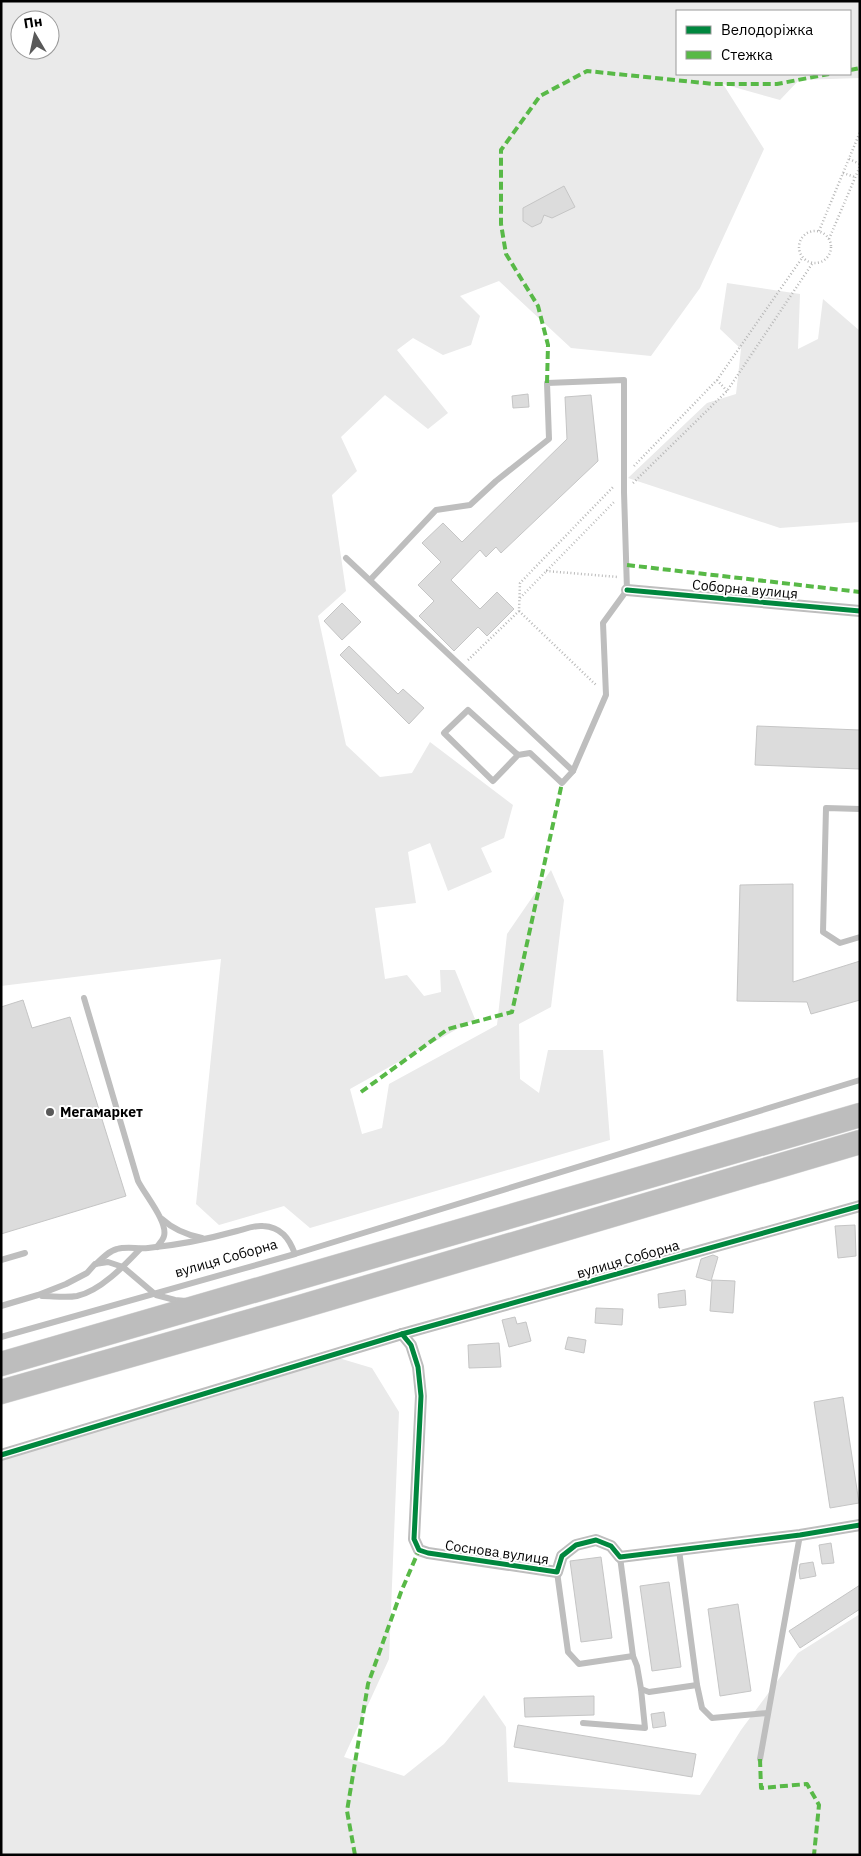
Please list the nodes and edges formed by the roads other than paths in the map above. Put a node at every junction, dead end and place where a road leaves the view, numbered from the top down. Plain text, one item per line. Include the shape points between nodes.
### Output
1 (346, 558) dead end
2 (370, 580) junction
3 (627, 584) junction
4 (860, 611) edge
5 (518, 755) junction
6 (573, 771) junction
7 (860, 809) edge
8 (860, 937) edge
9 (84, 998) dead end
10 (860, 1080) edge
11 (860, 1115) edge
12 (860, 1142) edge
13 (860, 1206) edge
14 (162, 1218) junction
15 (206, 1239) junction
16 (158, 1247) junction
17 (140, 1249) junction
18 (25, 1253) dead end
19 (295, 1254) junction
20 (1, 1260) edge
21 (95, 1264) junction
22 (123, 1267) junction
23 (156, 1294) junction
24 (38, 1295) junction
25 (210, 1304) junction
26 (1, 1306) edge
27 (402, 1334) junction
28 (1, 1337) edge
29 (1, 1364) edge
30 (1, 1392) edge
31 (1, 1455) edge
32 (860, 1525) edge
33 (800, 1535) junction
34 (680, 1550) junction
35 (620, 1557) junction
36 (557, 1572) junction
37 (633, 1656) junction
38 (697, 1684) junction
39 (641, 1689) junction
40 (768, 1713) junction
41 (583, 1723) dead end
42 (760, 1759) dead end

1 - 2 lane
2 - 3 lane via 436,510 470,505 549,439 547,383 624,380
2 - 6 lane
3 - 4 street, Соборна вулиця
3 - 6 lane via 603,623 606,695
5 - 5 lane via 468,710 444,733 492,781
5 - 6 lane via 530,753 562,783
7 - 8 lane via 826,808 823,932 840,943
9 - 14 lane via 138,1181
10 - 19 lane, вулиця Соборна
11 - 25 highway
12 - 30 highway
13 - 27 street, вулиця Соборна
14 - 15 lane via 187,1235
14 - 16 lane via 164,1237
15 - 16 lane
15 - 19 lane via 262,1225 285,1235
16 - 17 lane
17 - 21 lane via 116,1249
17 - 22 lane
18 - 20 lane
19 - 23 lane, вулиця Соборна
21 - 22 lane via 108,1262
21 - 24 lane via 76,1280
22 - 23 lane
22 - 24 lane via 78,1296
23 - 25 lane
23 - 28 lane, вулиця Соборна
24 - 26 lane
25 - 29 highway
27 - 31 street, вулиця Соборна
27 - 36 street, Соснова вулиця via 411,1345 418,1367 421,1396 414,1539 419,1550
32 - 33 street
33 - 34 street
33 - 40 lane
34 - 35 street
34 - 38 lane
35 - 36 street, Соснова вулиця via 611,1546 596,1540 576,1545 562,1556
35 - 37 lane
36 - 37 lane via 568,1652 579,1664
37 - 39 lane
38 - 39 lane via 649,1692
38 - 40 lane via 702,1708 712,1718
39 - 41 lane via 645,1728
40 - 42 lane

